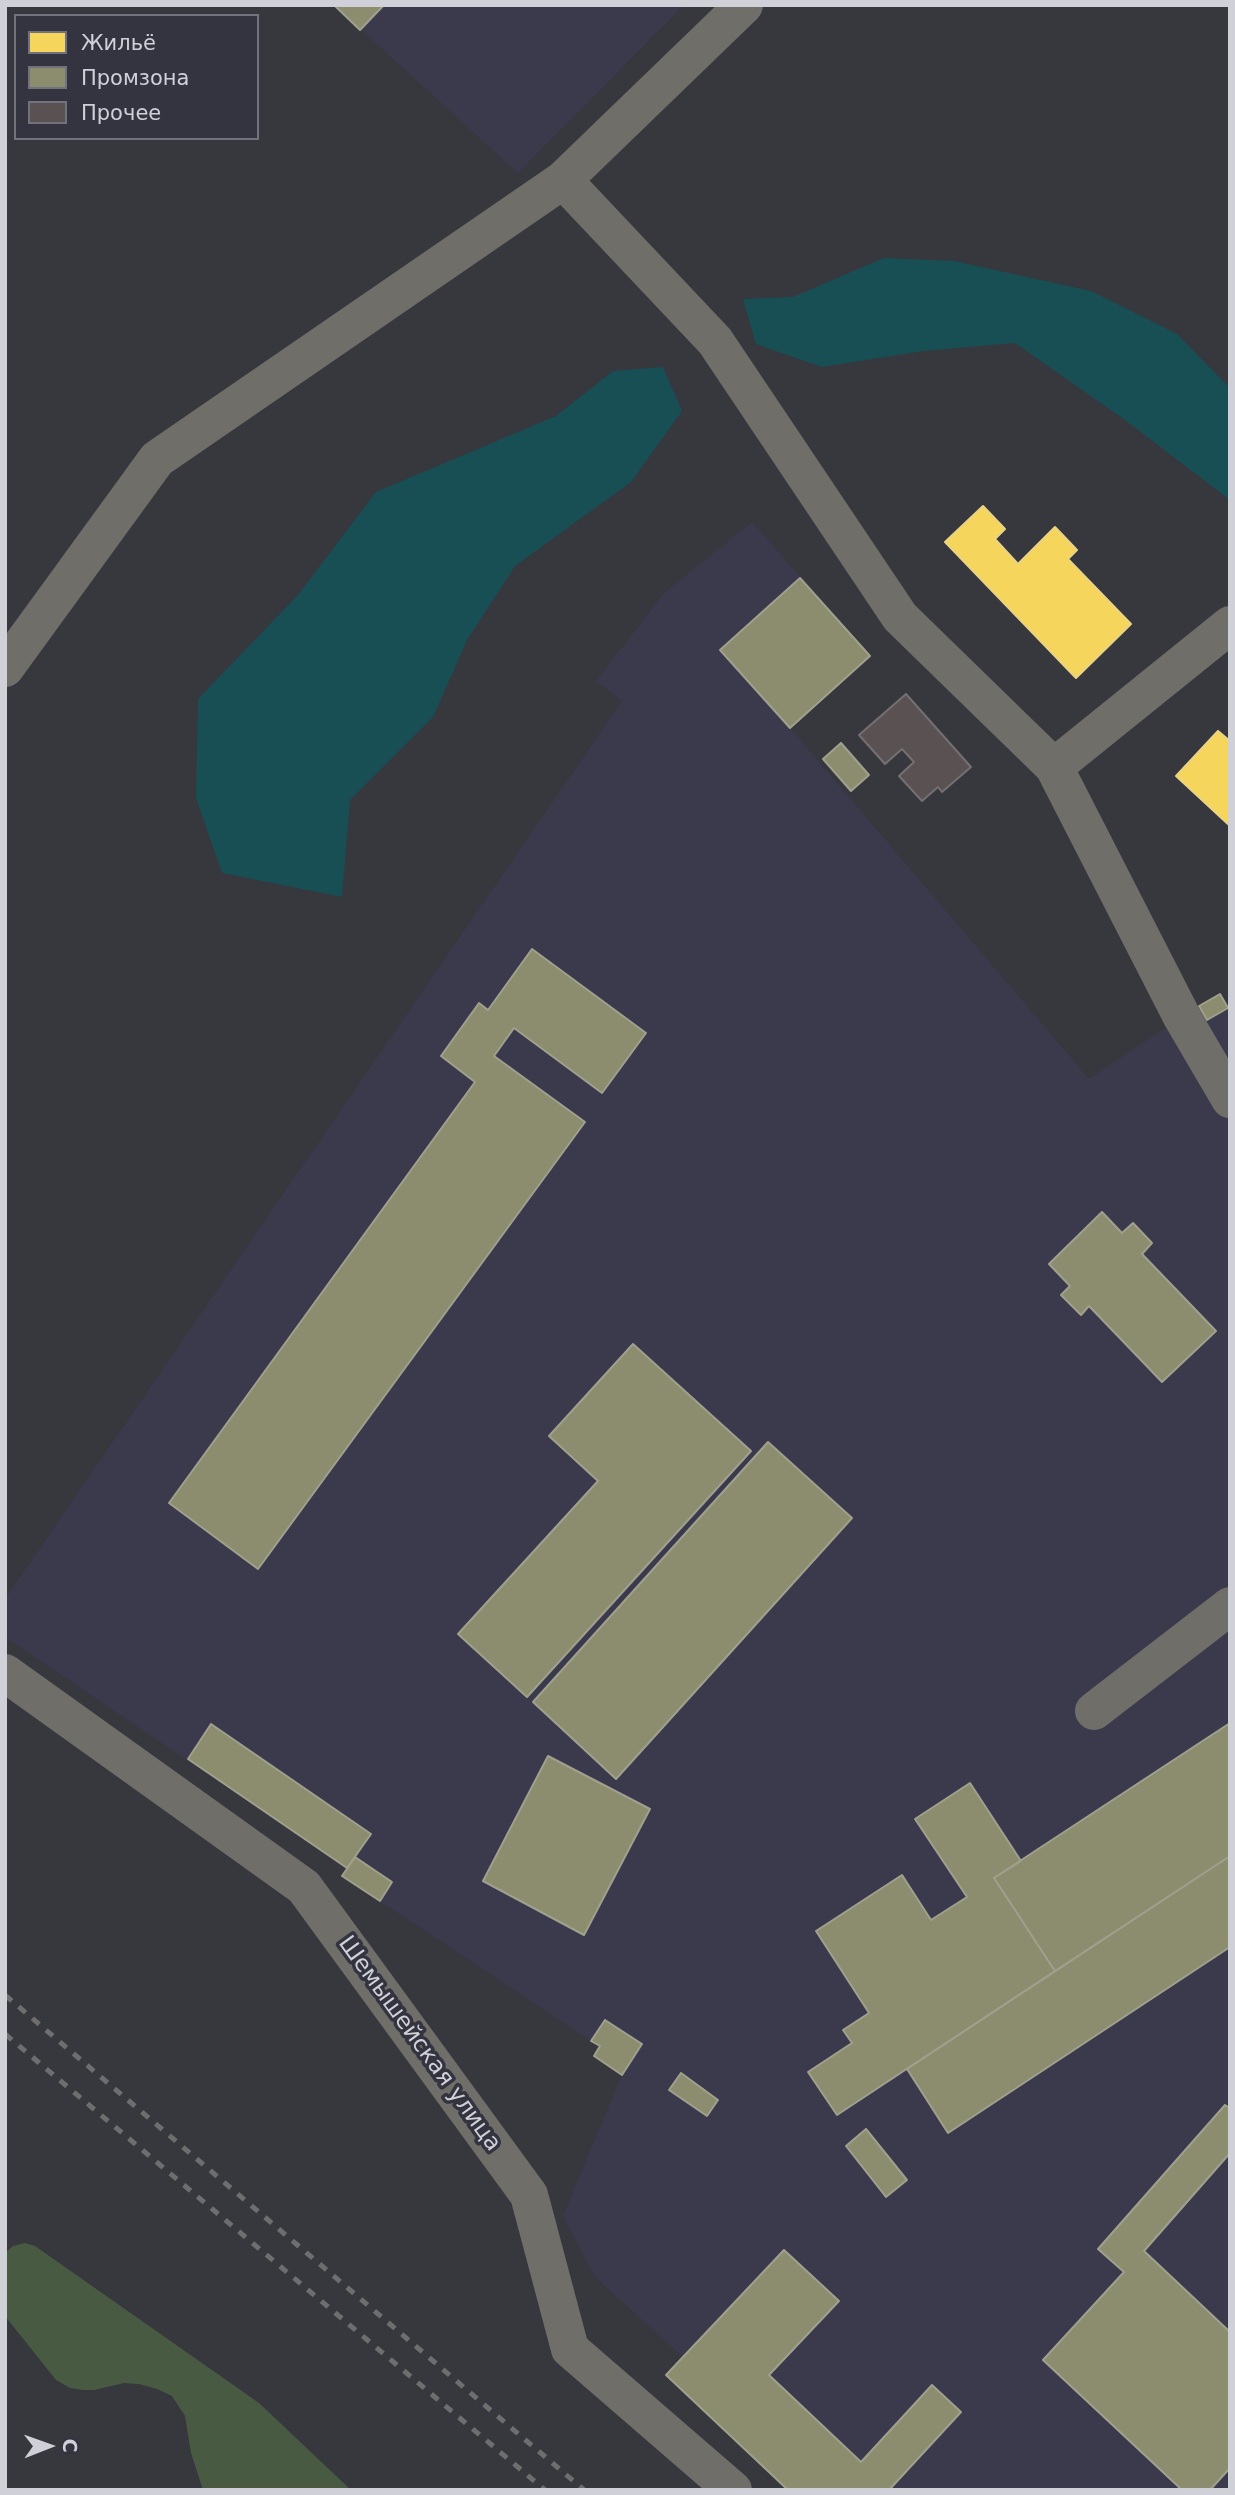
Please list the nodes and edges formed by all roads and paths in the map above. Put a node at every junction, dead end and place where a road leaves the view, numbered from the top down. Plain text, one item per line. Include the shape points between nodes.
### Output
1 (744, 5) edge
2 (563, 180) junction
3 (1224, 642) edge
4 (5, 668) edge
5 (1054, 767) junction
6 (1230, 1099) edge
7 (1230, 1606) edge
8 (5, 1673) edge
9 (1094, 1711) dead end
10 (733, 2490) edge

1 - 2 street
2 - 4 street via 157,459
2 - 5 street via 715,341 900,617
3 - 5 street
5 - 6 street via 1182,1017
7 - 9 street
8 - 10 street, Шемышейская улица via 304,1887 529,2195 570,2349

